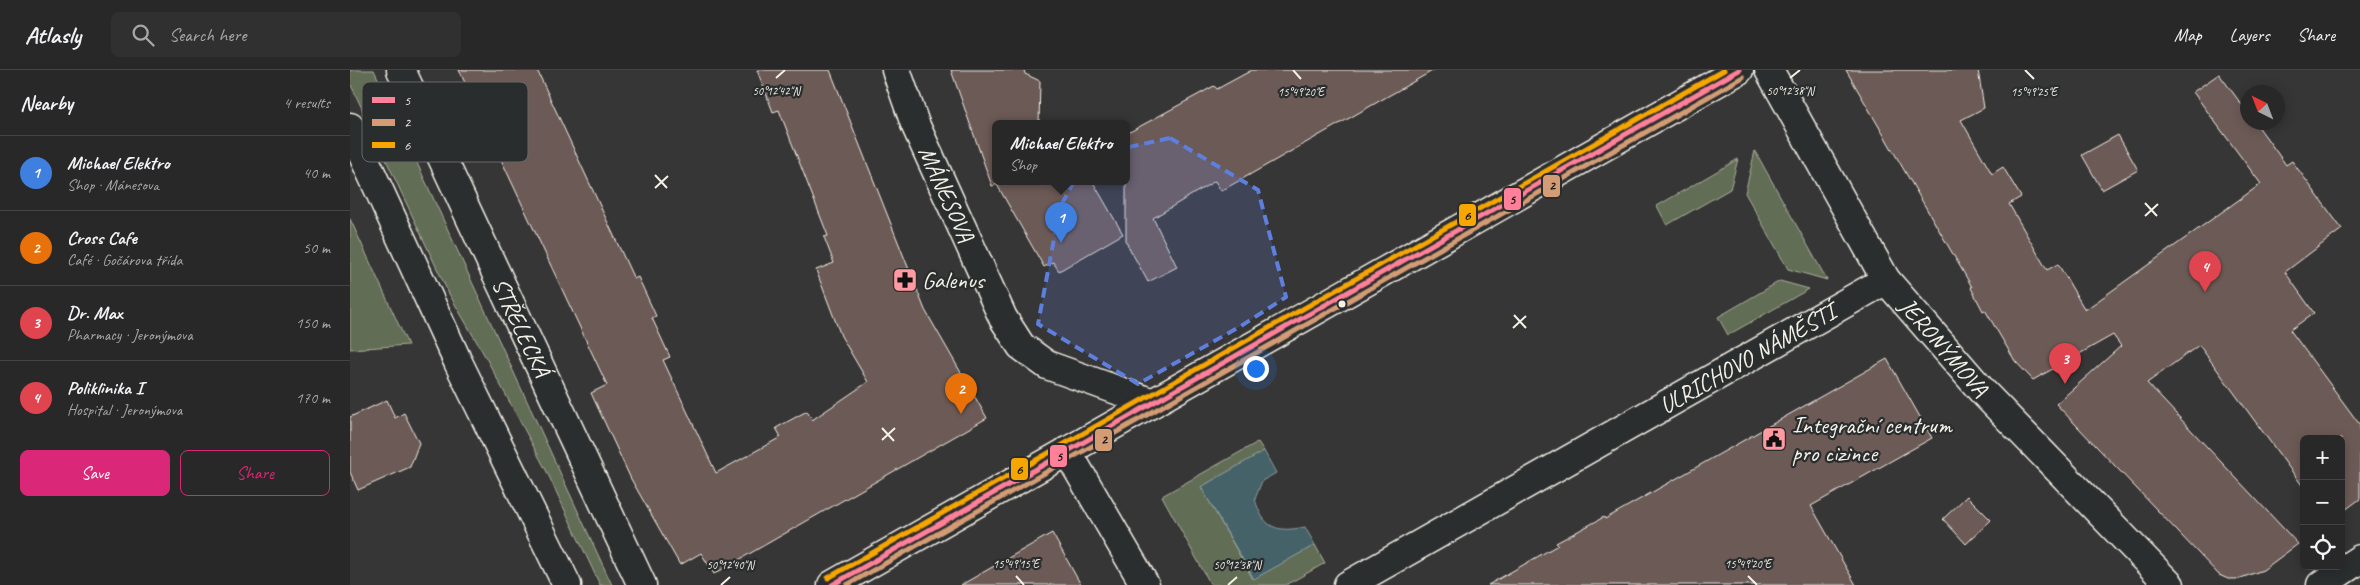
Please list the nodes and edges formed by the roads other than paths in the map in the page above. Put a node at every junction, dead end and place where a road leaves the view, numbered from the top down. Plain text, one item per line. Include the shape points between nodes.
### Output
1 (401, 70) edge
2 (896, 70) edge
3 (1739, 70) edge
4 (1769, 70) edge
5 (407, 82) edge
6 (350, 127) edge
7 (362, 153) edge
8 (366, 162) edge
9 (444, 162) edge
10 (1886, 280) junction
11 (1153, 403) junction
12 (1067, 451) junction
13 (2360, 559) edge
14 (567, 585) edge
15 (642, 585) edge
16 (832, 585) edge
17 (1145, 585) edge
18 (1348, 585) edge
19 (2170, 585) edge
20 (2321, 585) edge

1 - 5 street, STŘELECKÁ
2 - 11 street, MÁNESOVA via 915,124 1003,318 1022,346 1047,365
3 - 11 street
4 - 10 street, JERONÝMOVA
6 - 7 street
8 - 14 street via 458,362
9 - 15 street, STŘELECKÁ
10 - 18 street, ULRICHOVO NÁMĚSTÍ
10 - 19 street, JERONÝMOVA via 1983,392
11 - 12 street
12 - 16 street
12 - 17 street
13 - 20 street

